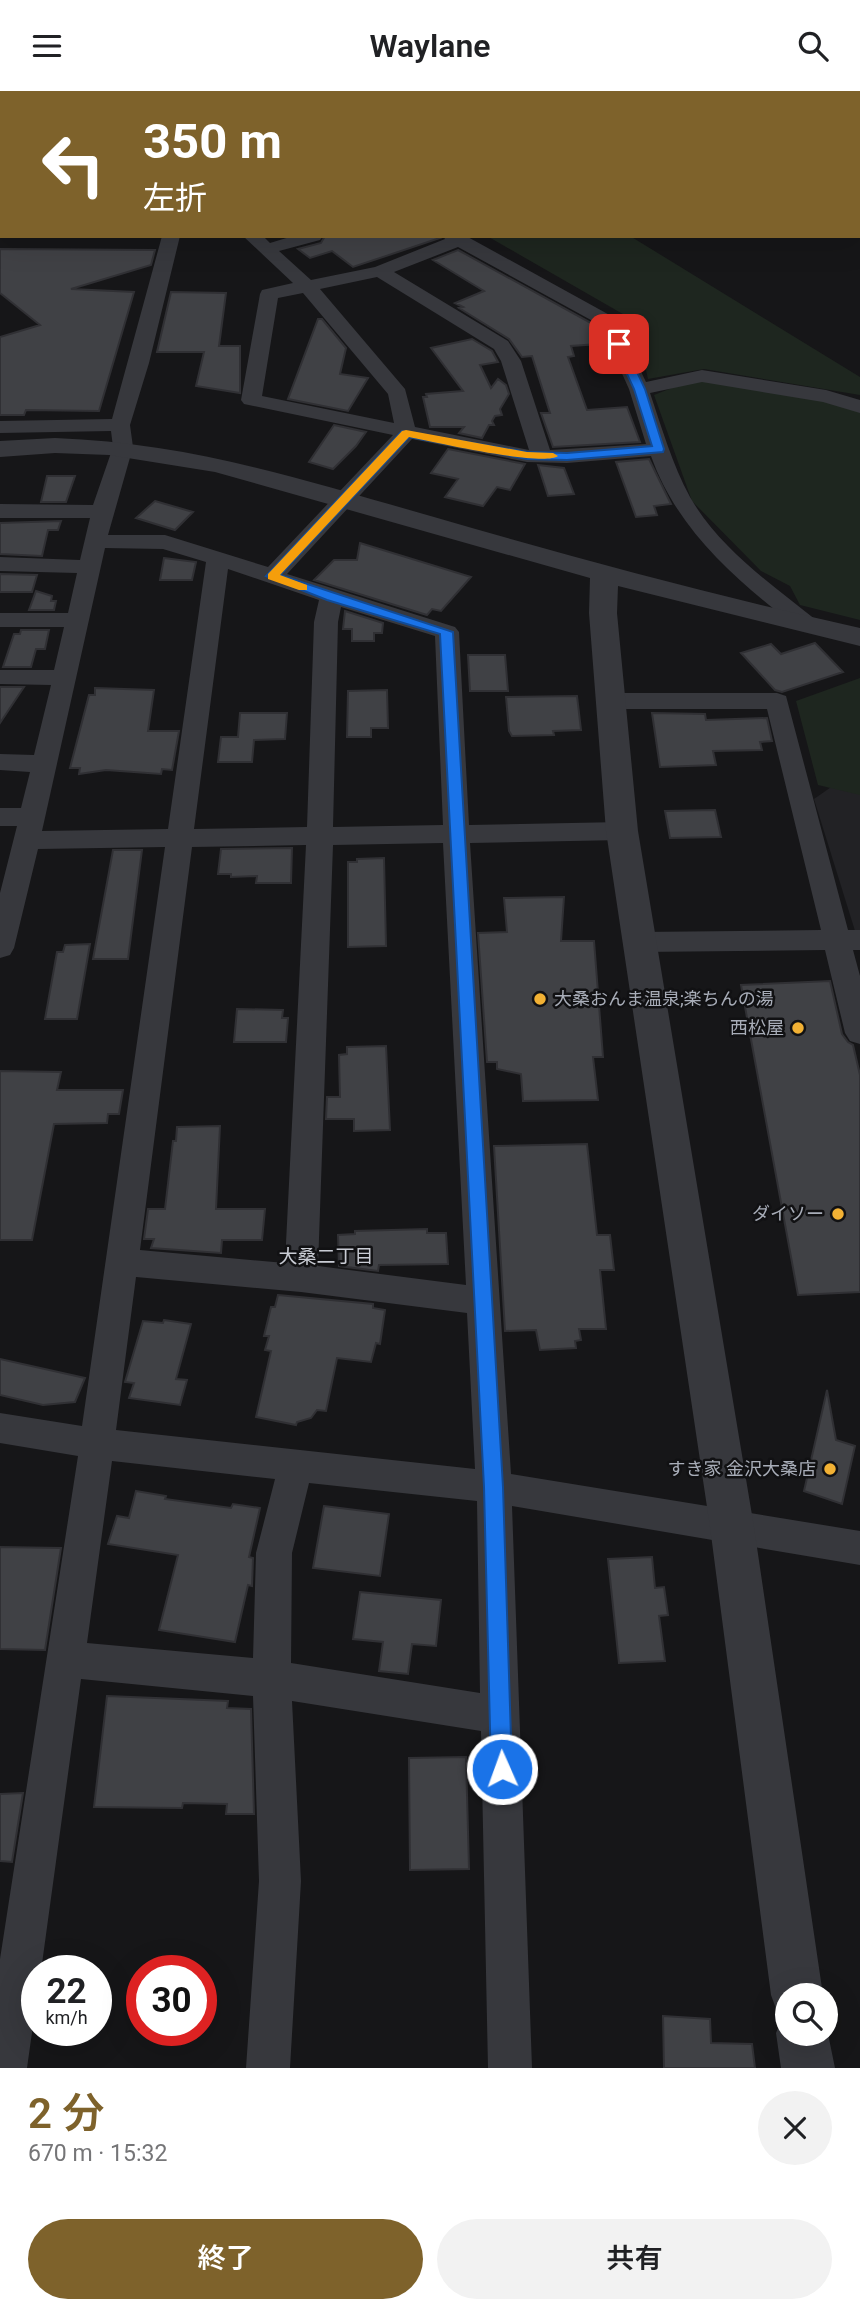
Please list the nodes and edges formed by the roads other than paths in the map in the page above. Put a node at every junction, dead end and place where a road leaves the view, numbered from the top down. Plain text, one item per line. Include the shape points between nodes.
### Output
1 (170, 238) edge
2 (299, 238) edge
3 (456, 238) edge
4 (260, 243) edge
5 (380, 271) junction
6 (308, 287) junction
7 (639, 389) junction
8 (860, 407) edge
9 (0, 426) edge
10 (406, 433) junction
11 (122, 436) junction
12 (0, 449) edge
13 (659, 449) junction
14 (541, 456) junction
15 (345, 501) junction
16 (0, 511) edge
17 (102, 512) junction
18 (96, 541) junction
19 (218, 559) junction
20 (0, 564) edge
21 (90, 567) junction
22 (604, 572) junction
23 (272, 576) junction
24 (331, 597) junction
25 (0, 620) edge
26 (78, 620) junction
27 (808, 625) junction
28 (860, 637) edge
29 (0, 677) edge
30 (65, 678) junction
31 (611, 701) junction
32 (0, 762) edge
33 (45, 764) junction
34 (0, 817) edge
35 (29, 828) junction
36 (622, 831) junction
37 (456, 834) junction
38 (320, 836) junction
39 (180, 838) junction
40 (1, 940) edge
41 (849, 940) edge
42 (640, 942) junction
43 (859, 1024) edge
44 (121, 1262) junction
45 (301, 1278) junction
46 (483, 1301) junction
47 (0, 1428) edge
48 (97, 1444) junction
49 (296, 1465) junction
50 (494, 1487) junction
51 (732, 1527) junction
52 (860, 1548) edge
53 (65, 1659) junction
54 (272, 1679) junction
55 (500, 1715) junction
56 (795, 1983) edge
57 (805, 2046) edge
58 (5, 2068) edge
59 (268, 2068) edge
60 (510, 2068) edge
61 (808, 2068) edge

1 - 11 street
2 - 4 street
3 - 5 street
3 - 7 street via 608,322
4 - 6 street
5 - 6 street
5 - 14 street via 501,345 511,361
6 - 10 street via 398,393
6 - 10 street via 270,294 251,400
7 - 8 street via 702,376 826,396
7 - 13 street
9 - 11 street
10 - 14 street
10 - 15 street
11 - 12 street
11 - 15 street
11 - 17 street
13 - 14 street
13 - 27 street via 693,519 743,572
15 - 22 street
15 - 23 street
16 - 17 street
17 - 18 street
18 - 19 street via 165,542
18 - 21 street
19 - 23 street
19 - 39 street
20 - 21 street
21 - 26 street
22 - 27 street
22 - 31 street
23 - 24 street
24 - 37 street via 447,632
24 - 38 street via 326,622
25 - 26 street
26 - 30 street
27 - 28 street
29 - 30 street
30 - 33 street
31 - 36 street
31 - 41 street via 777,701
32 - 33 street
33 - 35 street
34 - 35 street
35 - 39 street
35 - 40 street
36 - 37 street
36 - 42 street
37 - 38 street
37 - 46 street
38 - 39 street
38 - 45 street
39 - 44 street
41 - 42 street
41 - 43 street
42 - 51 street
44 - 45 street
44 - 48 street
45 - 46 street
46 - 50 street
47 - 48 street
48 - 49 street
48 - 53 street
49 - 50 street
49 - 54 street via 274,1553
50 - 51 street
50 - 55 street
51 - 52 street
51 - 56 street
53 - 54 street
53 - 58 street
54 - 55 street
54 - 59 street via 280,1881
55 - 60 street
57 - 61 street

